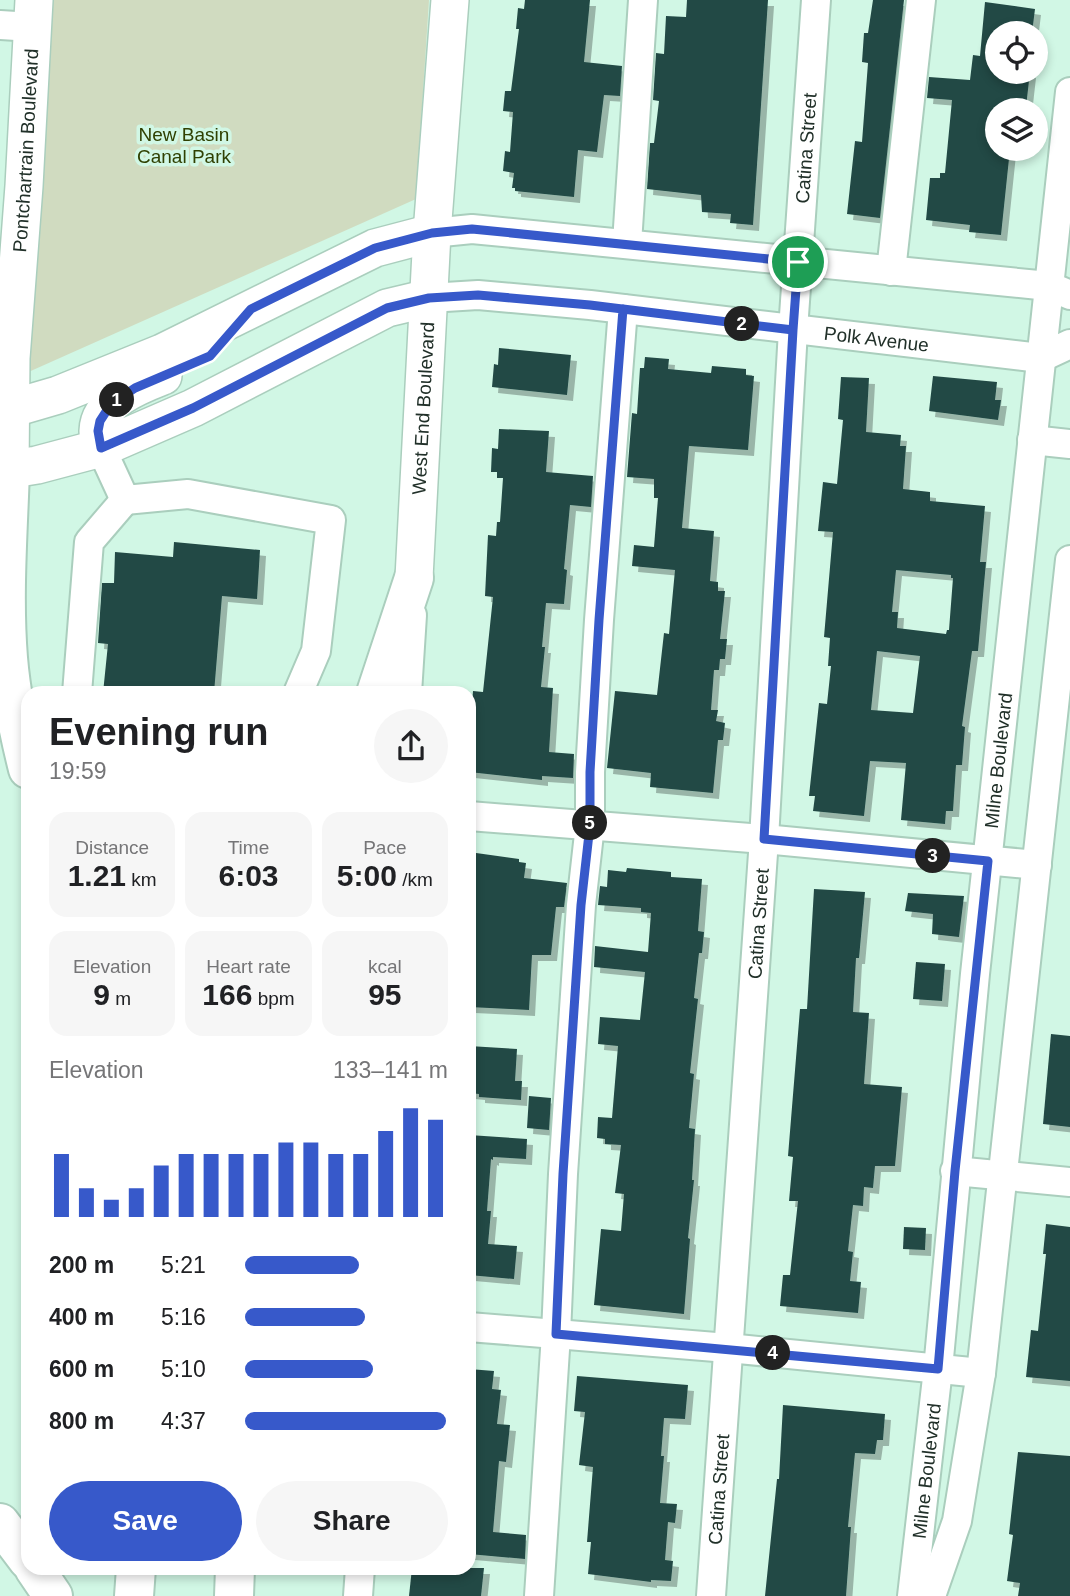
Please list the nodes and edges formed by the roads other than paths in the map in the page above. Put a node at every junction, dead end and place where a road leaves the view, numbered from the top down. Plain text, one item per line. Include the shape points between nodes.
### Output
1 (450, 0) edge
2 (643, 0) edge
3 (816, 0) edge
4 (921, 0) edge
5 (22, 18) edge
6 (1070, 92) edge
7 (432, 233) junction
8 (627, 243) junction
9 (798, 262) junction
10 (891, 271) junction
11 (1059, 290) edge
12 (429, 298) junction
13 (251, 309) junction
14 (623, 309) junction
15 (793, 330) junction
16 (1070, 344) edge
17 (5, 357) edge
18 (1040, 358) junction
19 (5, 410) edge
20 (1032, 440) junction
21 (1070, 444) edge
22 (101, 448) junction
23 (5, 470) edge
24 (125, 500) junction
25 (1070, 559) edge
26 (414, 578) junction
27 (3, 586) edge
28 (78, 686) edge
29 (302, 686) edge
30 (378, 686) edge
31 (407, 686) edge
32 (21, 739) edge
33 (1060, 744) edge
34 (476, 817) edge
35 (590, 825) junction
36 (764, 839) junction
37 (988, 861) junction
38 (1037, 865) junction
39 (955, 1171) junction
40 (1003, 1175) junction
41 (1070, 1182) edge
42 (476, 1328) edge
43 (556, 1334) junction
44 (728, 1348) junction
45 (938, 1369) junction
46 (981, 1373) junction
47 (0, 1523) edge
48 (21, 1551) edge
49 (39, 1575) edge
50 (136, 1575) edge
51 (235, 1575) edge
52 (360, 1575) edge
53 (53, 1596) edge
54 (134, 1596) edge
55 (234, 1596) edge
56 (358, 1596) edge
57 (538, 1596) edge
58 (711, 1596) edge
59 (912, 1596) edge
60 (931, 1596) edge

1 - 7 main road, West End Boulevard
2 - 8 street
3 - 9 street, Catina Street
4 - 10 street
5 - 17 main road, Pontchartrain Boulevard via 24,186
6 - 11 street, Milne Boulevard
7 - 8 street via 472,229
7 - 12 main road, West End Boulevard
7 - 13 main road via 375,248
8 - 9 street
9 - 10 street
9 - 15 street, Catina Street
10 - 11 street
11 - 18 street, Milne Boulevard
12 - 14 street, Polk Avenue via 478,295
12 - 22 main road via 387,308 193,408
12 - 26 main road, West End Boulevard
13 - 19 main road via 162,353 58,395
13 - 22 main road via 210,356 135,388 111,404 100,421
14 - 15 street, Polk Avenue
14 - 35 street via 599,620
15 - 18 street, Polk Avenue
15 - 36 street, Catina Street
16 - 18 street
17 - 19 main road, Pontchartrain Boulevard
18 - 20 street, Milne Boulevard
19 - 23 main road, Pontchartrain Boulevard
20 - 21 street
20 - 37 street, Milne Boulevard
22 - 23 main road
22 - 24 street
23 - 27 highway
24 - 28 street via 89,542
24 - 29 street via 188,494 331,520 316,650
25 - 33 street, Milne Boulevard
26 - 30 highway
26 - 31 street, West End Boulevard
27 - 32 highway via 8,659
33 - 38 street, Milne Boulevard
34 - 35 street
35 - 36 street
35 - 43 street via 563,1174
36 - 37 street
36 - 44 street, Catina Street
37 - 38 street
37 - 39 street, Milne Boulevard
38 - 40 street, Milne Boulevard
39 - 40 street
39 - 45 street, Milne Boulevard
40 - 41 street
40 - 46 street, Milne Boulevard
42 - 43 street
43 - 44 street
43 - 57 street
44 - 45 street
44 - 58 street, Catina Street
45 - 46 street
45 - 59 street, Milne Boulevard
46 - 60 street, Milne Boulevard via 957,1521
47 - 48 highway
49 - 53 highway
50 - 54 highway
51 - 55 highway
52 - 56 street

